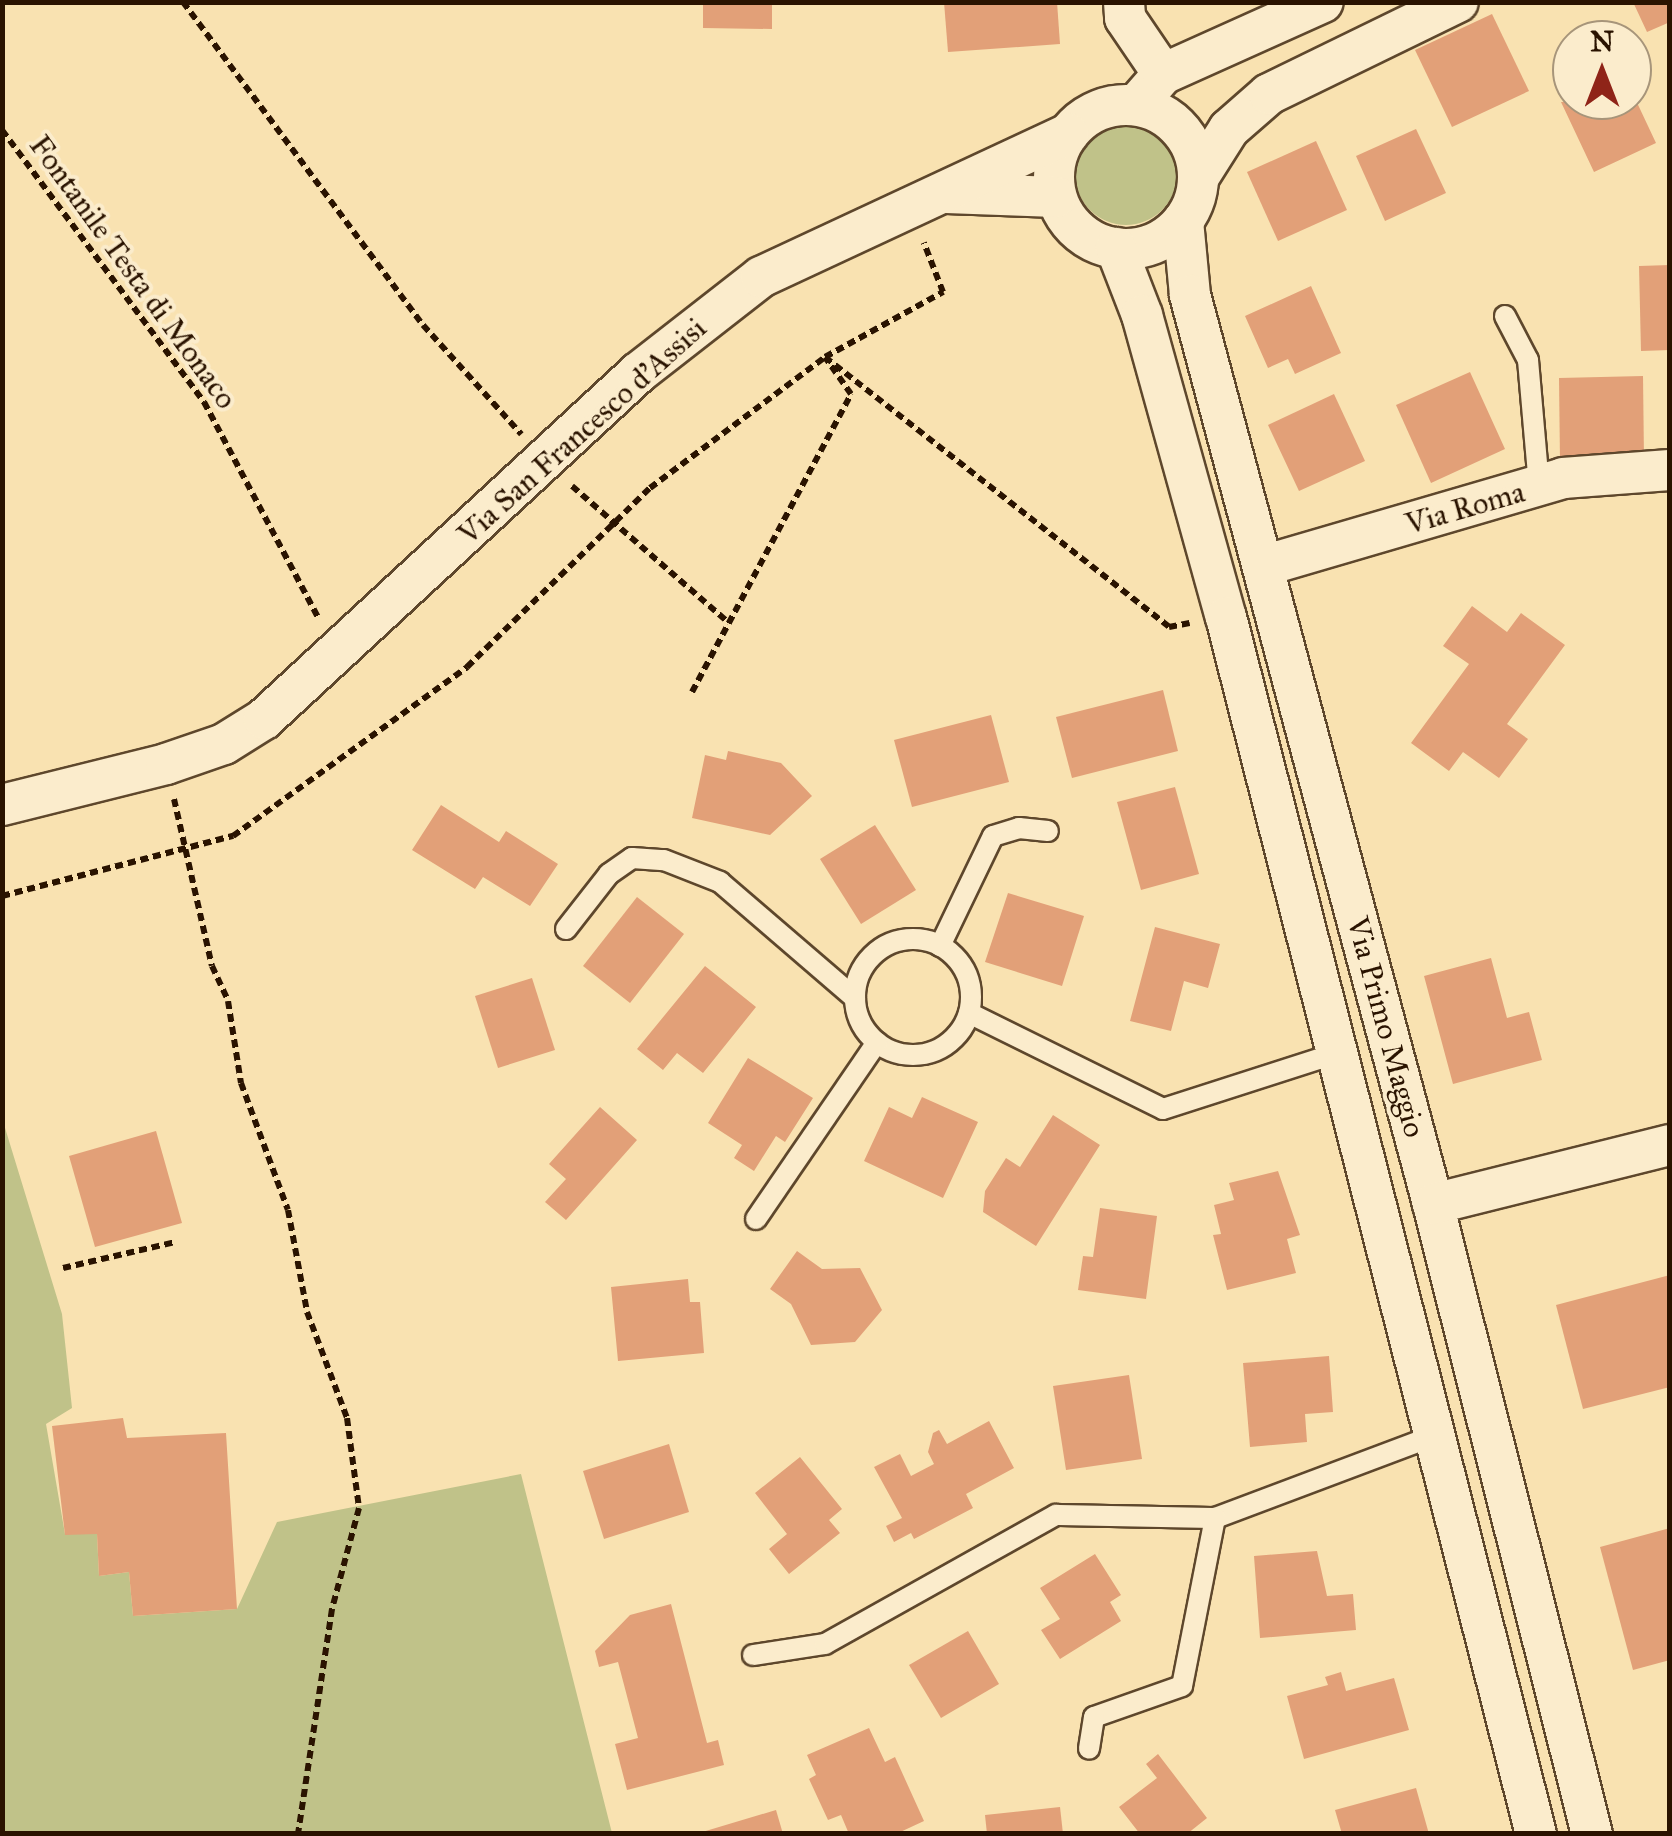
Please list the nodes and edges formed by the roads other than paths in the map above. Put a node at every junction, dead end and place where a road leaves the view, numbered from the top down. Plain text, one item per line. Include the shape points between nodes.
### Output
1 (1124, 2) edge
2 (1322, 2) edge
3 (1458, 2) edge
4 (1164, 74) junction
5 (1136, 105) junction
6 (1068, 134) junction
7 (1198, 178) junction
8 (1056, 197) junction
9 (922, 199) junction
10 (1182, 221) junction
11 (1116, 248) junction
12 (1505, 316) dead end
13 (1670, 470) edge
14 (1539, 486) junction
15 (1263, 566) junction
16 (2, 804) edge
17 (1048, 832) dead end
18 (566, 929) dead end
19 (940, 946) junction
20 (856, 998) junction
21 (969, 1013) junction
22 (877, 1042) junction
23 (1338, 1053) junction
24 (1670, 1145) edge
25 (1433, 1204) junction
26 (756, 1219) dead end
27 (1430, 1437) junction
28 (1215, 1518) junction
29 (753, 1655) dead end
30 (1089, 1749) dead end
31 (1536, 1834) edge
32 (1592, 1834) edge

1 - 4 street via 1125,18
2 - 4 street
3 - 7 street via 1269,94 1229,129
4 - 5 street
5 - 6 street via 1098,110
5 - 7 street via 1173,122 1196,157
6 - 8 street via 1053,175
6 - 9 street, Via San Francesco d'Assisi
7 - 10 street
8 - 9 street, Via San Francesco d'Assisi
8 - 11 street via 1079,232
9 - 16 street, Via San Francesco d'Assisi via 761,278 638,373 264,718 224,744 166,764
10 - 11 street via 1141,247
10 - 15 street, Via Primo Maggio via 1190,295
11 - 23 street, Via Primo Maggio via 1142,315 1226,617
12 - 14 lane via 1528,360
13 - 14 street, Via Roma
14 - 15 street, Via Roma
15 - 25 street, Via Primo Maggio
17 - 19 lane via 1019,828 992,836
18 - 20 lane via 632,858 664,860 720,882
19 - 20 lane via 922,940 883,948 868,961
19 - 21 lane via 967,974
20 - 22 lane
21 - 22 lane via 961,1030 931,1053 893,1052
21 - 23 lane via 1163,1110
22 - 26 lane
23 - 27 street, Via Primo Maggio
24 - 25 street
25 - 32 street, Via Primo Maggio
27 - 28 lane
27 - 31 street, Via Primo Maggio
28 - 29 lane via 1056,1515 825,1644
28 - 30 lane via 1182,1686 1094,1717

